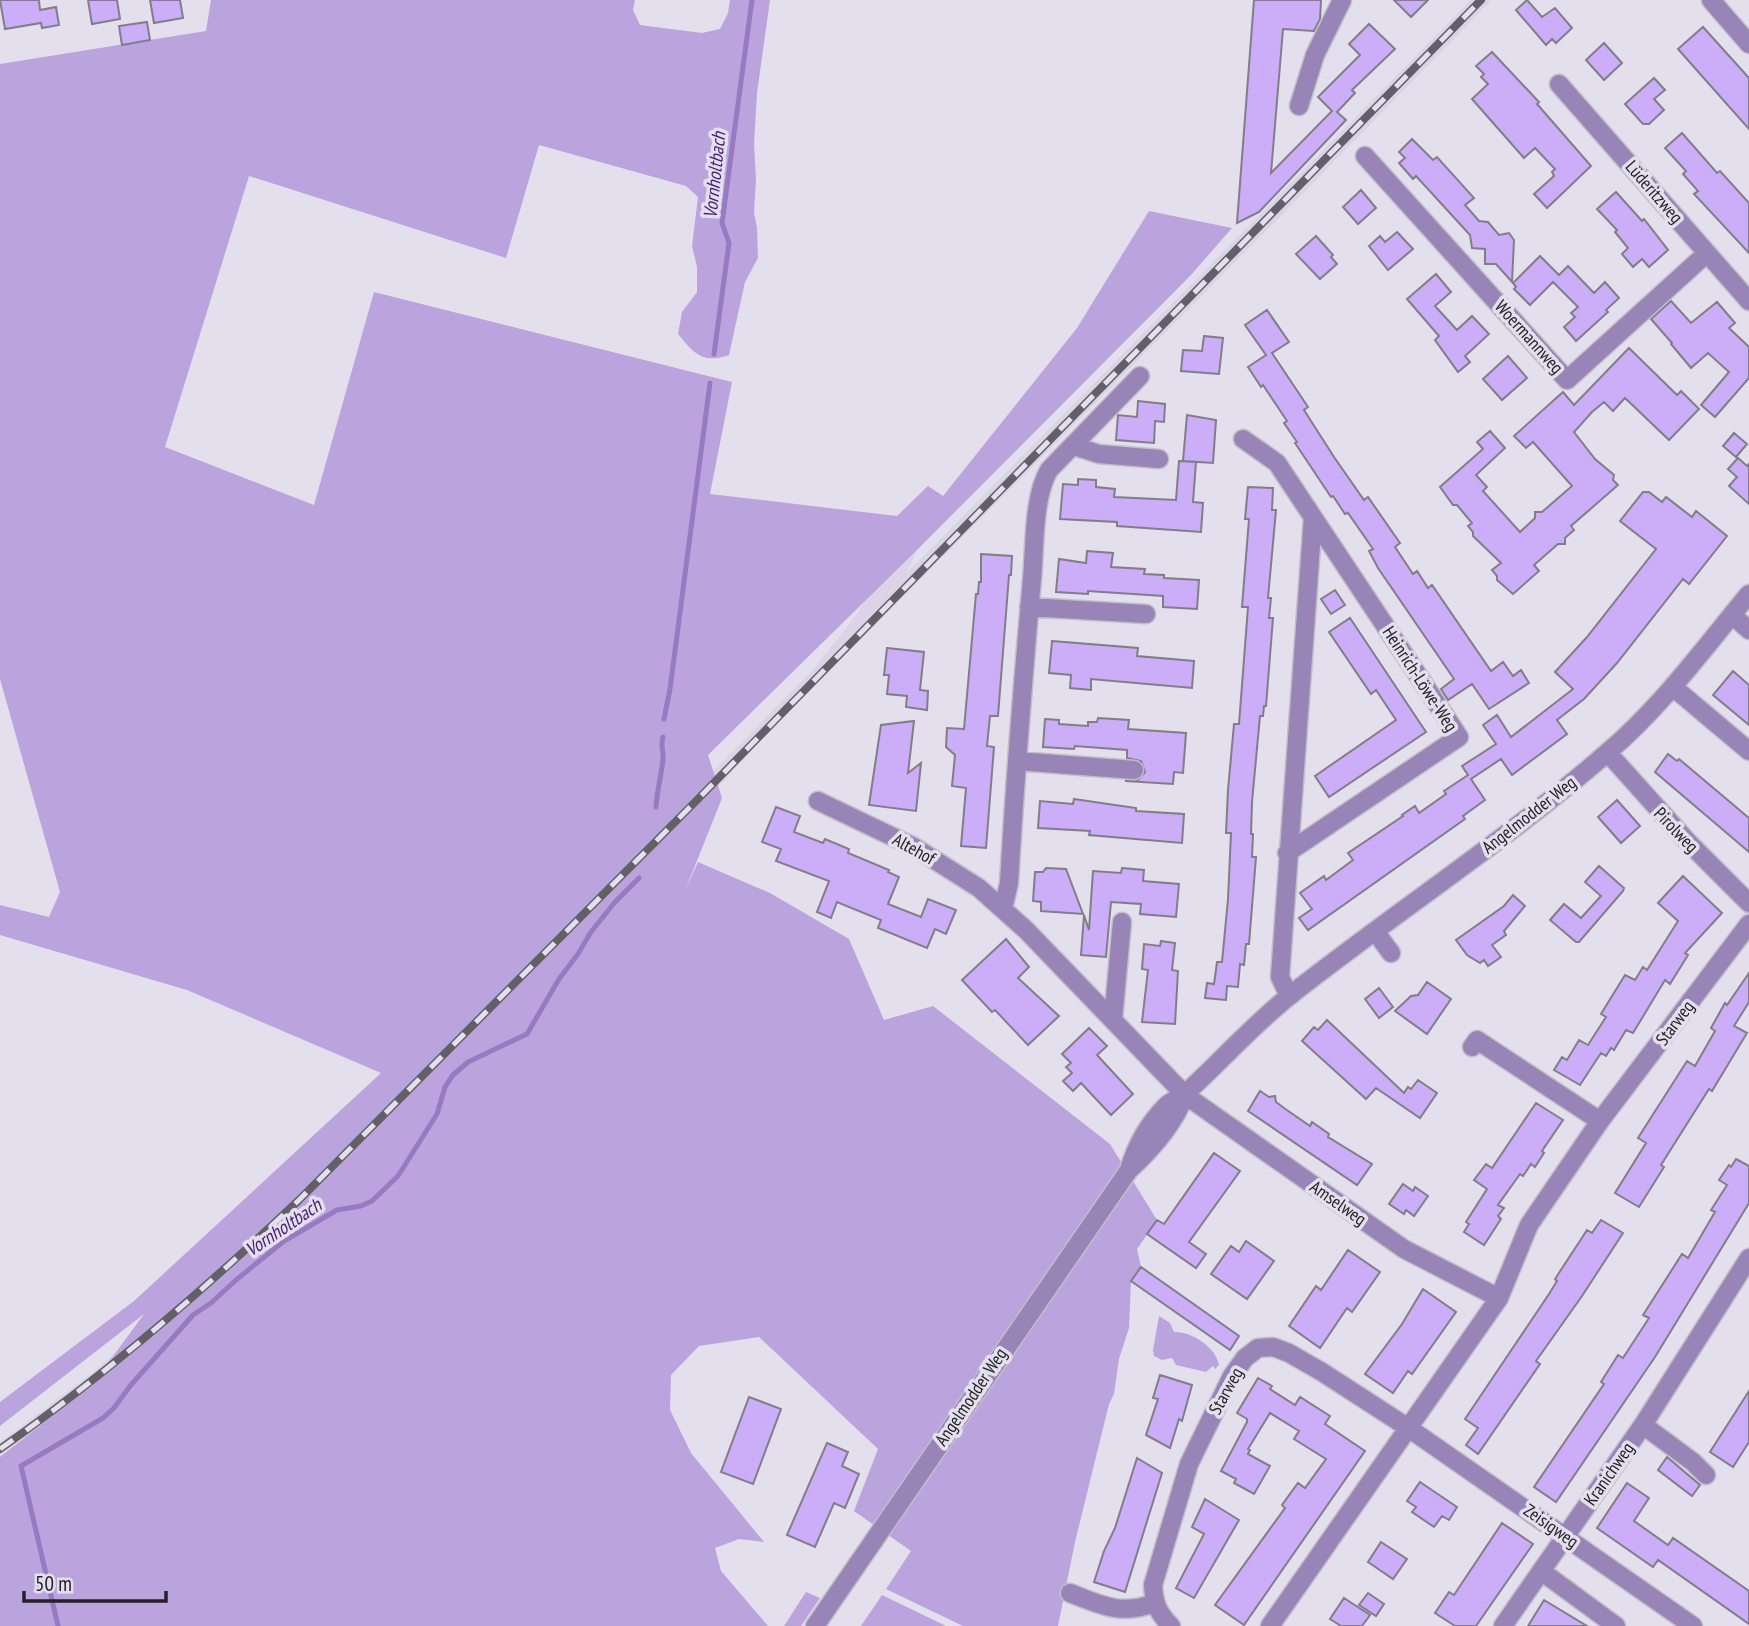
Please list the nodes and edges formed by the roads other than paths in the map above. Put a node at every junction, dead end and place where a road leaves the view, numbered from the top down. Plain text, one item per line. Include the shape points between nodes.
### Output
1 (1342, 0) edge
2 (1711, 0) edge
3 (1749, 44) edge
4 (1559, 84) dead end
5 (1298, 106) dead end
6 (1365, 156) dead end
7 (1707, 253) junction
8 (1749, 301) edge
9 (1140, 376) dead end
10 (1244, 439) dead end
11 (1074, 446) junction
12 (1159, 459) dead end
13 (1313, 517) junction
14 (1749, 594) edge
15 (1029, 607) junction
16 (1146, 614) dead end
17 (1732, 615) junction
18 (1749, 630) edge
19 (1673, 687) junction
20 (1749, 751) edge
21 (1608, 753) junction
22 (1017, 761) junction
23 (1134, 770) dead end
24 (818, 801) dead end
25 (1287, 853) junction
26 (1749, 903) edge
27 (1003, 909) junction
28 (1122, 922) dead end
29 (1749, 924) edge
30 (1375, 931) junction
31 (1391, 953) dead end
32 (1289, 996) junction
33 (1113, 1020) junction
34 (1472, 1047) dead end
35 (1185, 1095) junction
36 (1600, 1121) junction
37 (1749, 1258) edge
38 (1499, 1298) junction
39 (1643, 1425) junction
40 (1407, 1427) junction
41 (1706, 1475) dead end
42 (1566, 1535) junction
43 (1541, 1571) junction
44 (1070, 1593) dead end
45 (1154, 1602) junction
46 (815, 1626) edge
47 (1171, 1626) edge
48 (1270, 1626) edge
49 (1503, 1626) edge
50 (1616, 1626) edge
51 (1693, 1626) edge

1 - 5 street via 1315,55
2 - 3 street
4 - 7 street, Lüderitzweg
6 - 7 street, Woermannweg via 1567,380
7 - 8 street, Lüderitzweg
9 - 11 street
10 - 13 street, Heinrich-Löwe-Weg via 1277,463
11 - 12 street via 1099,454
11 - 15 street via 1043,479
13 - 25 street
13 - 25 street, Heinrich-Löwe-Weg via 1459,737
14 - 17 street, Angelmodder Weg
15 - 16 street
15 - 22 street
17 - 18 street
17 - 19 street, Angelmodder Weg
19 - 20 street
19 - 21 street, Angelmodder Weg
21 - 26 street, Pirolweg
21 - 30 street, Angelmodder Weg
22 - 23 street
22 - 27 street via 1009,883
24 - 27 street, Altehof via 914,847 979,888
25 - 32 street via 1280,977
27 - 33 street, Altehof
28 - 33 street
29 - 36 street, Starweg
30 - 31 street
30 - 32 street, Angelmodder Weg
32 - 35 street, Angelmodder Weg
33 - 35 street, Altehof
34 - 36 street via 1476,1040
35 - 38 street, Amselweg via 1404,1249
35 - 46 street, Angelmodder Weg via 1166,1106 1144,1133 1129,1170
36 - 38 street, Starweg via 1529,1225
37 - 39 street, Kranichweg
38 - 40 street, Starweg
39 - 41 street, Kranichweg
39 - 42 street, Kranichweg
40 - 42 street, Zeisigweg
40 - 45 street, Starweg via 1289,1353 1258,1348 1232,1376 1189,1464 1153,1585
40 - 48 street, Starweg
42 - 43 street, Kranichweg
42 - 51 street, Zeisigweg
43 - 49 street, Kranichweg
43 - 50 street
44 - 45 street via 1119,1609 1135,1610
45 - 47 street

